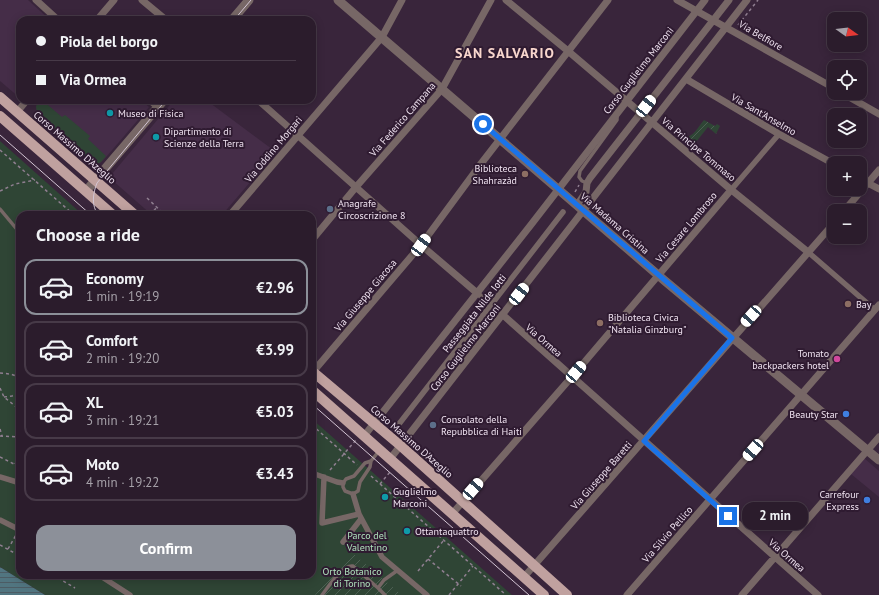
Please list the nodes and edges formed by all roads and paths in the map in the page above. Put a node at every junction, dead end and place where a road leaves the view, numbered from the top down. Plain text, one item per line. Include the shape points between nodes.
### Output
1 (36, 0) edge
2 (114, 0) edge
3 (142, 0) edge
4 (249, 0) edge
5 (338, 0) edge
6 (402, 0) edge
7 (491, 0) edge
8 (506, 0) edge
9 (608, 0) edge
10 (677, 0) edge
11 (705, 0) edge
12 (729, 0) edge
13 (747, 0) edge
14 (758, 0) edge
15 (697, 11) junction
16 (54, 16) edge
17 (100, 16) edge
18 (161, 16) edge
19 (235, 16) edge
20 (713, 20) junction
21 (726, 27) junction
22 (739, 29) dead end
23 (382, 37) junction
24 (568, 51) junction
25 (686, 79) junction
26 (827, 84) edge
27 (442, 89) junction
28 (0, 97) edge
29 (854, 100) edge
30 (627, 101) junction
31 (24, 104) edge
32 (160, 104) edge
33 (262, 104) edge
34 (17, 112) junction
35 (640, 113) junction
36 (617, 114) junction
37 (879, 114) edge
38 (0, 116) edge
39 (652, 122) junction
40 (779, 134) junction
41 (298, 136) junction
42 (501, 139) junction
43 (0, 150) edge
44 (827, 160) edge
45 (879, 170) edge
46 (35, 180) junction
47 (95, 181) junction
48 (588, 183) junction
49 (868, 183) junction
50 (356, 187) junction
51 (559, 189) junction
52 (879, 189) edge
53 (731, 190) junction
54 (0, 191) edge
55 (86, 192) junction
56 (147, 198) dead end
57 (850, 204) edge
58 (157, 206) junction
59 (580, 208) junction
60 (0, 209) edge
61 (70, 211) edge
62 (107, 211) edge
63 (129, 211) edge
64 (153, 211) edge
65 (161, 211) edge
66 (233, 211) edge
67 (563, 212) dead end
68 (16, 227) edge
69 (827, 231) edge
70 (316, 235) edge
71 (421, 245) junction
72 (808, 252) junction
73 (658, 275) junction
74 (477, 293) junction
75 (491, 305) junction
76 (878, 309) edge
77 (502, 316) junction
78 (732, 338) junction
79 (316, 367) edge
80 (0, 373) edge
81 (16, 375) edge
82 (316, 375) edge
83 (571, 377) junction
84 (0, 388) edge
85 (16, 394) edge
86 (316, 394) edge
87 (800, 395) junction
88 (4, 397) junction
89 (16, 407) edge
90 (375, 424) junction
91 (399, 424) dead end
92 (0, 429) edge
93 (316, 429) edge
94 (1, 436) edge
95 (364, 436) junction
96 (16, 437) edge
97 (879, 437) edge
98 (644, 441) junction
99 (352, 444) dead end
100 (401, 446) junction
101 (380, 450) junction
102 (868, 450) junction
103 (344, 454) junction
104 (0, 457) edge
105 (390, 459) junction
106 (879, 460) edge
107 (371, 461) junction
108 (15, 464) edge
109 (361, 468) junction
110 (330, 470) dead end
111 (367, 473) junction
112 (316, 475) edge
113 (0, 477) edge
114 (325, 478) junction
115 (16, 482) edge
116 (343, 483) junction
117 (353, 494) junction
118 (710, 500) junction
119 (463, 501) junction
120 (452, 514) junction
121 (360, 516) junction
122 (0, 520) edge
123 (16, 528) edge
124 (16, 535) edge
125 (444, 540) junction
126 (343, 542) dead end
127 (0, 545) edge
128 (8, 550) junction
129 (16, 554) edge
130 (775, 558) junction
131 (428, 559) junction
132 (473, 566) junction
133 (534, 566) junction
134 (398, 570) junction
135 (418, 570) dead end
136 (524, 577) junction
137 (59, 579) edge
138 (105, 579) edge
139 (458, 583) junction
140 (461, 586) dead end
141 (75, 588) dead end
142 (378, 588) junction
143 (130, 595) edge
144 (322, 595) edge
145 (385, 595) edge
146 (427, 595) edge
147 (448, 595) edge
148 (506, 595) edge
149 (544, 595) edge
150 (567, 595) edge
151 (627, 595) edge
152 (742, 595) edge
153 (818, 595) edge

1 - 16 street
2 - 17 street
3 - 18 street
4 - 19 street
5 - 23 street, Via Madama Cristina
6 - 23 street, Via Oddino Morgari
7 - 27 street, Via Federico Campana
8 - 24 street, Via Principe Tommaso
9 - 24 street, Via Giuseppe Giacosa
10 - 15 street, Via Belfiore
11 - 15 street, Corso Guglielmo Marconi
12 - 20 street, Corso Guglielmo Marconi
13 - 21 street, Corso Guglielmo Marconi
14 - 22 path via 738,26
15 - 20 street, Via Belfiore
15 - 30 street, Corso Guglielmo Marconi
20 - 21 street, Via Belfiore
20 - 35 street, Corso Guglielmo Marconi
21 - 25 street, Corso Guglielmo Marconi
21 - 26 street, Via Belfiore
23 - 27 street, Via Madama Cristina
23 - 41 street, Via Oddino Morgari
24 - 30 street, Via Principe Tommaso
24 - 42 street, Via Giuseppe Giacosa
25 - 39 street, Corso Guglielmo Marconi
25 - 40 street, Via Sant'Anselmo
27 - 42 street, Via Madama Cristina
27 - 50 street, Via Federico Campana
28 - 34 main road, Corso Massimo D'Azeglio
29 - 37 street
30 - 35 street, Via Principe Tommaso
30 - 36 street, Corso Guglielmo Marconi
31 - 34 street
32 - 47 street
33 - 41 street, Via Ormea
34 - 47 main road, Corso Massimo D'Azeglio
35 - 39 street, Via Principe Tommaso
35 - 48 street, Corso Guglielmo Marconi
36 - 48 lane via 617,120 580,171 579,177
36 - 51 street, Corso Guglielmo Marconi
38 - 55 main road
39 - 53 street, Via Principe Tommaso
39 - 59 street, Corso Guglielmo Marconi
40 - 44 street, Via Sant'Anselmo
40 - 53 street, Via Cesare Lombroso
41 - 50 street, Via Ormea
41 - 66 street, Via Oddino Morgari
42 - 51 street, Via Madama Cristina
42 - 71 street, Via Giuseppe Giacosa
43 - 46 path
45 - 49 street
46 - 54 path via 15,184
46 - 61 path
47 - 55 street
47 - 63 main road, Corso Massimo D'Azeglio
48 - 59 street, Corso Guglielmo Marconi
49 - 52 street
49 - 57 street
50 - 70 street, Via Federico Campana
50 - 71 street, Via Ormea
51 - 59 street, Via Madama Cristina
51 - 74 street, Corso Guglielmo Marconi
53 - 72 street, Via Principe Tommaso
53 - 73 street, Via Cesare Lombroso
55 - 62 main road
56 - 58 path
58 - 64 path
58 - 65 path
59 - 73 street, Via Madama Cristina
59 - 77 street, Corso Guglielmo Marconi
60 - 68 lane
67 - 75 street, Passeggiata Nilde Iotti
69 - 72 street, Via Giuseppe Baretti
71 - 74 street, Via Ormea
71 - 79 street, Via Giuseppe Giacosa
72 - 76 street, Via Principe Tommaso
72 - 78 street, Via Giuseppe Baretti
73 - 78 street, Via Madama Cristina
73 - 83 street, Via Cesare Lombroso
74 - 75 street, Via Ormea
74 - 90 street, Corso Guglielmo Marconi
75 - 77 street, Via Ormea
75 - 91 street, Passeggiata Nilde Iotti
76 - 87 street, Via Silvio Pellico
77 - 83 street, Via Ormea
77 - 100 street, Corso Guglielmo Marconi
78 - 87 street, Via Madama Cristina
78 - 98 street, Via Giuseppe Baretti
80 - 81 path
82 - 90 main road, Corso Massimo D'Azeglio
83 - 98 street, Via Ormea
83 - 119 street, Via Cesare Lombroso
84 - 88 path
85 - 88 path
86 - 95 main road
87 - 102 street, Via Madama Cristina
87 - 118 street, Via Silvio Pellico
88 - 89 path
90 - 95 street, Corso Guglielmo Marconi
90 - 100 main road, Corso Massimo D'Azeglio
92 - 94 path
93 - 103 path
94 - 96 path
95 - 101 main road
97 - 102 street
98 - 118 street, Via Ormea
98 - 133 street, Via Giuseppe Baretti
99 - 103 path
100 - 105 street, Corso Guglielmo Marconi
100 - 119 main road, Corso Massimo D'Azeglio
101 - 105 main road
101 - 107 lane
102 - 106 street, Via Madama Cristina
102 - 130 street
103 - 109 path
103 - 110 path
104 - 108 path
105 - 120 main road
107 - 109 lane
107 - 111 lane
109 - 116 lane
111 - 117 lane via 360,482 359,489
111 - 125 path
112 - 114 street
113 - 115 street
114 - 116 street
114 - 121 street via 321,525
116 - 117 lane via 345,492
117 - 121 street
118 - 130 street, Via Ormea
118 - 151 street, Via Silvio Pellico
119 - 120 street, Via Cesare Lombroso
119 - 133 main road, Corso Massimo D'Azeglio
120 - 136 main road
121 - 126 street
121 - 134 street via 382,557
122 - 123 street
124 - 128 path
125 - 131 path
125 - 132 path
127 - 128 path
128 - 129 path
130 - 152 street
130 - 153 street, Via Ormea
131 - 135 path
131 - 139 path
132 - 139 path
132 - 148 path
133 - 136 street, Via Giuseppe Baretti
133 - 150 main road, Corso Massimo D'Azeglio
134 - 142 lane
134 - 146 street
136 - 149 main road
137 - 141 path
138 - 143 street
139 - 140 path
139 - 147 path
142 - 144 lane via 349,565 340,572
142 - 145 lane

